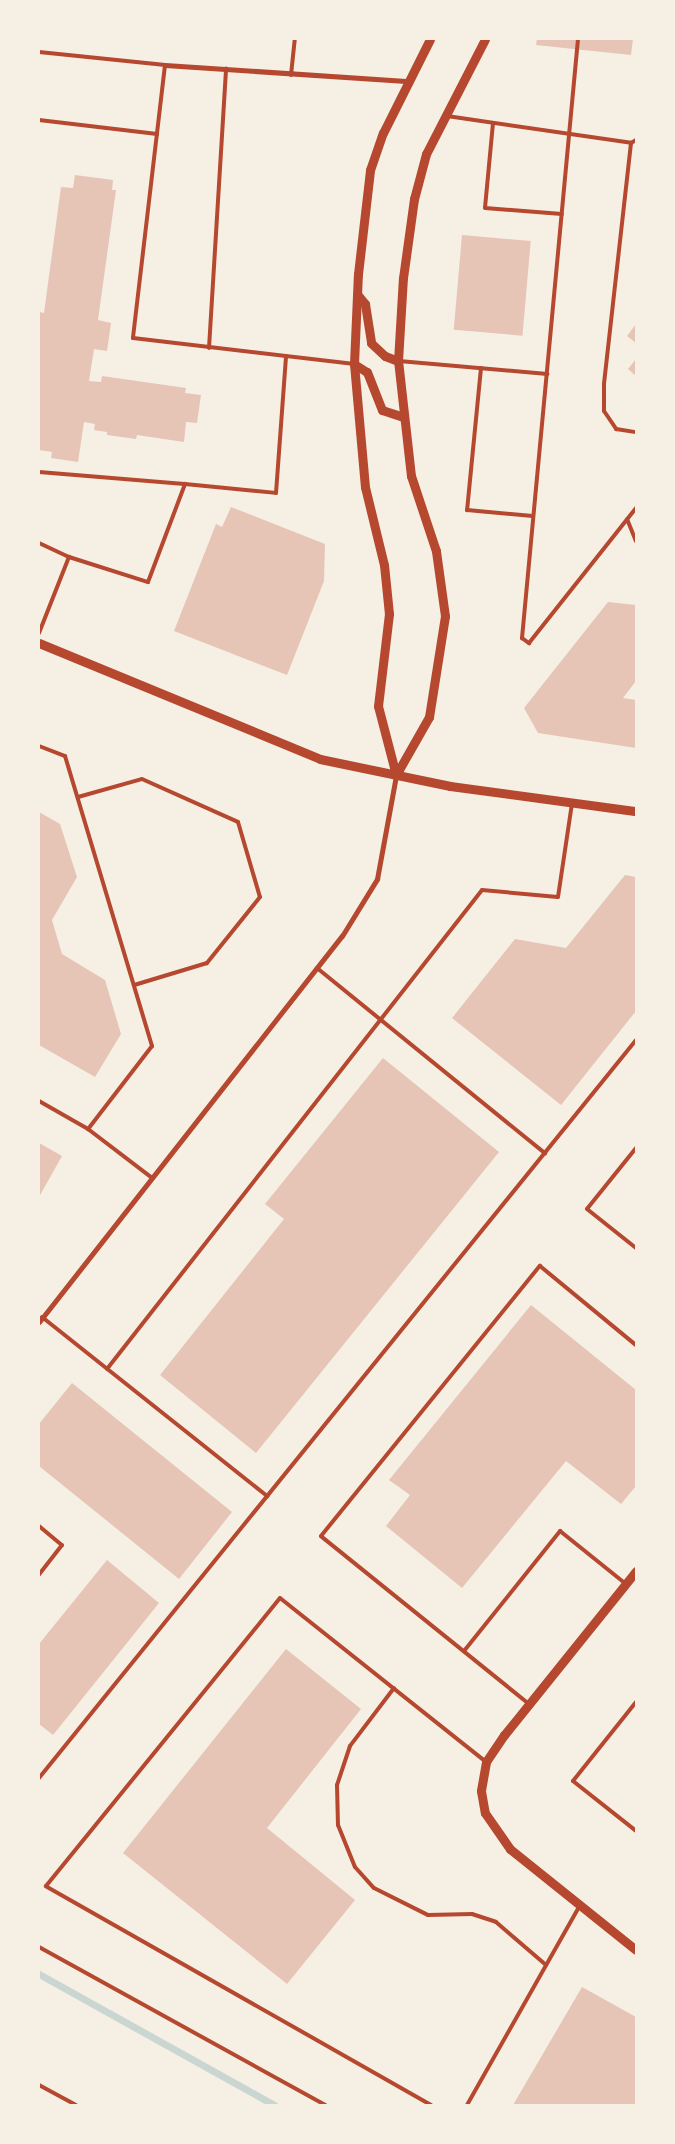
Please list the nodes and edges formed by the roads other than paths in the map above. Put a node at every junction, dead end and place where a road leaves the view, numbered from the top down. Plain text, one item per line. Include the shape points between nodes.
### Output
1 (295, 39) edge
2 (430, 39) edge
3 (485, 39) edge
4 (578, 39) edge
5 (39, 52) edge
6 (165, 65) junction
7 (226, 70) junction
8 (291, 75) junction
9 (410, 81) junction
10 (444, 116) junction
11 (39, 120) edge
12 (493, 124) junction
13 (157, 134) junction
14 (569, 134) junction
15 (636, 140) edge
16 (631, 143) junction
17 (562, 214) junction
18 (357, 294) junction
19 (209, 348) junction
20 (286, 356) junction
21 (398, 361) junction
22 (354, 364) junction
23 (480, 368) junction
24 (547, 374) junction
25 (404, 417) junction
26 (636, 432) edge
27 (39, 472) edge
28 (185, 484) junction
29 (636, 508) edge
30 (533, 516) junction
31 (627, 519) junction
32 (636, 541) edge
33 (39, 543) edge
34 (69, 557) junction
35 (39, 633) edge
36 (39, 643) edge
37 (39, 746) edge
38 (396, 775) junction
39 (78, 797) junction
40 (572, 803) junction
41 (636, 811) edge
42 (317, 968) junction
43 (134, 986) junction
44 (381, 1020) junction
45 (636, 1040) edge
46 (39, 1101) edge
47 (88, 1129) junction
48 (636, 1148) edge
49 (545, 1153) junction
50 (152, 1178) junction
51 (636, 1248) edge
52 (41, 1320) edge
53 (636, 1344) edge
54 (107, 1369) junction
55 (267, 1496) junction
56 (39, 1526) edge
57 (636, 1571) edge
58 (39, 1574) edge
59 (626, 1584) junction
60 (464, 1652) junction
61 (394, 1688) junction
62 (636, 1702) edge
63 (529, 1704) junction
64 (486, 1762) junction
65 (39, 1778) edge
66 (636, 1831) edge
67 (580, 1905) junction
68 (39, 1947) edge
69 (636, 1950) edge
70 (546, 1966) junction
71 (39, 2085) edge
72 (76, 2105) edge
73 (324, 2105) edge
74 (431, 2105) edge
75 (467, 2105) edge

1 - 8 lane
2 - 9 street
3 - 10 street
4 - 14 lane
5 - 6 lane
6 - 7 street
6 - 13 lane
7 - 8 street
7 - 19 lane
8 - 9 street
9 - 18 street via 383,133 370,170
10 - 12 lane
10 - 21 street via 426,154 414,199 403,278
11 - 13 lane
12 - 14 lane
12 - 17 lane via 485,208
13 - 19 lane via 133,338
14 - 16 lane
14 - 17 lane
15 - 16 lane
16 - 26 lane via 604,384 604,411 616,429
17 - 24 lane
18 - 21 street via 365,304 371,343 385,356
18 - 22 street
19 - 20 lane
20 - 22 lane
20 - 28 lane via 276,494
21 - 23 lane
21 - 25 street
22 - 25 street via 367,372 382,410
22 - 38 street via 365,486 384,566 389,614 378,706
23 - 24 lane
23 - 30 lane via 467,510
24 - 30 lane
25 - 38 street via 411,476 436,551 445,616 429,717
27 - 28 lane
28 - 34 lane via 148,582
29 - 31 lane
30 - 31 lane via 522,638 529,643
31 - 32 lane
33 - 34 lane
34 - 35 lane
36 - 38 street via 320,759
37 - 39 lane via 65,756
38 - 40 street
38 - 42 street via 377,879 342,936
39 - 43 lane
39 - 43 lane via 142,779 238,822 260,897 207,963
40 - 41 street
40 - 44 lane via 558,897 482,890
42 - 44 lane
42 - 50 street
43 - 47 lane via 152,1046
44 - 49 lane
44 - 54 lane
45 - 49 lane
46 - 47 lane
47 - 50 lane
48 - 51 lane via 588,1209
49 - 55 lane
50 - 52 street
52 - 54 lane
53 - 60 lane via 540,1266 321,1536
54 - 55 lane
55 - 65 lane
56 - 58 lane via 62,1545
57 - 59 street
59 - 60 lane via 560,1531
59 - 63 street
60 - 63 lane
61 - 64 lane
61 - 70 lane via 350,1746 337,1785 338,1825 355,1867 374,1888 428,1915 472,1914 496,1922
61 - 74 lane via 280,1598 46,1886
62 - 66 lane via 573,1781
63 - 64 street
64 - 67 street via 481,1791 485,1813 495,1831 510,1849
67 - 69 street
67 - 70 lane
68 - 73 lane
70 - 75 lane
71 - 72 lane

